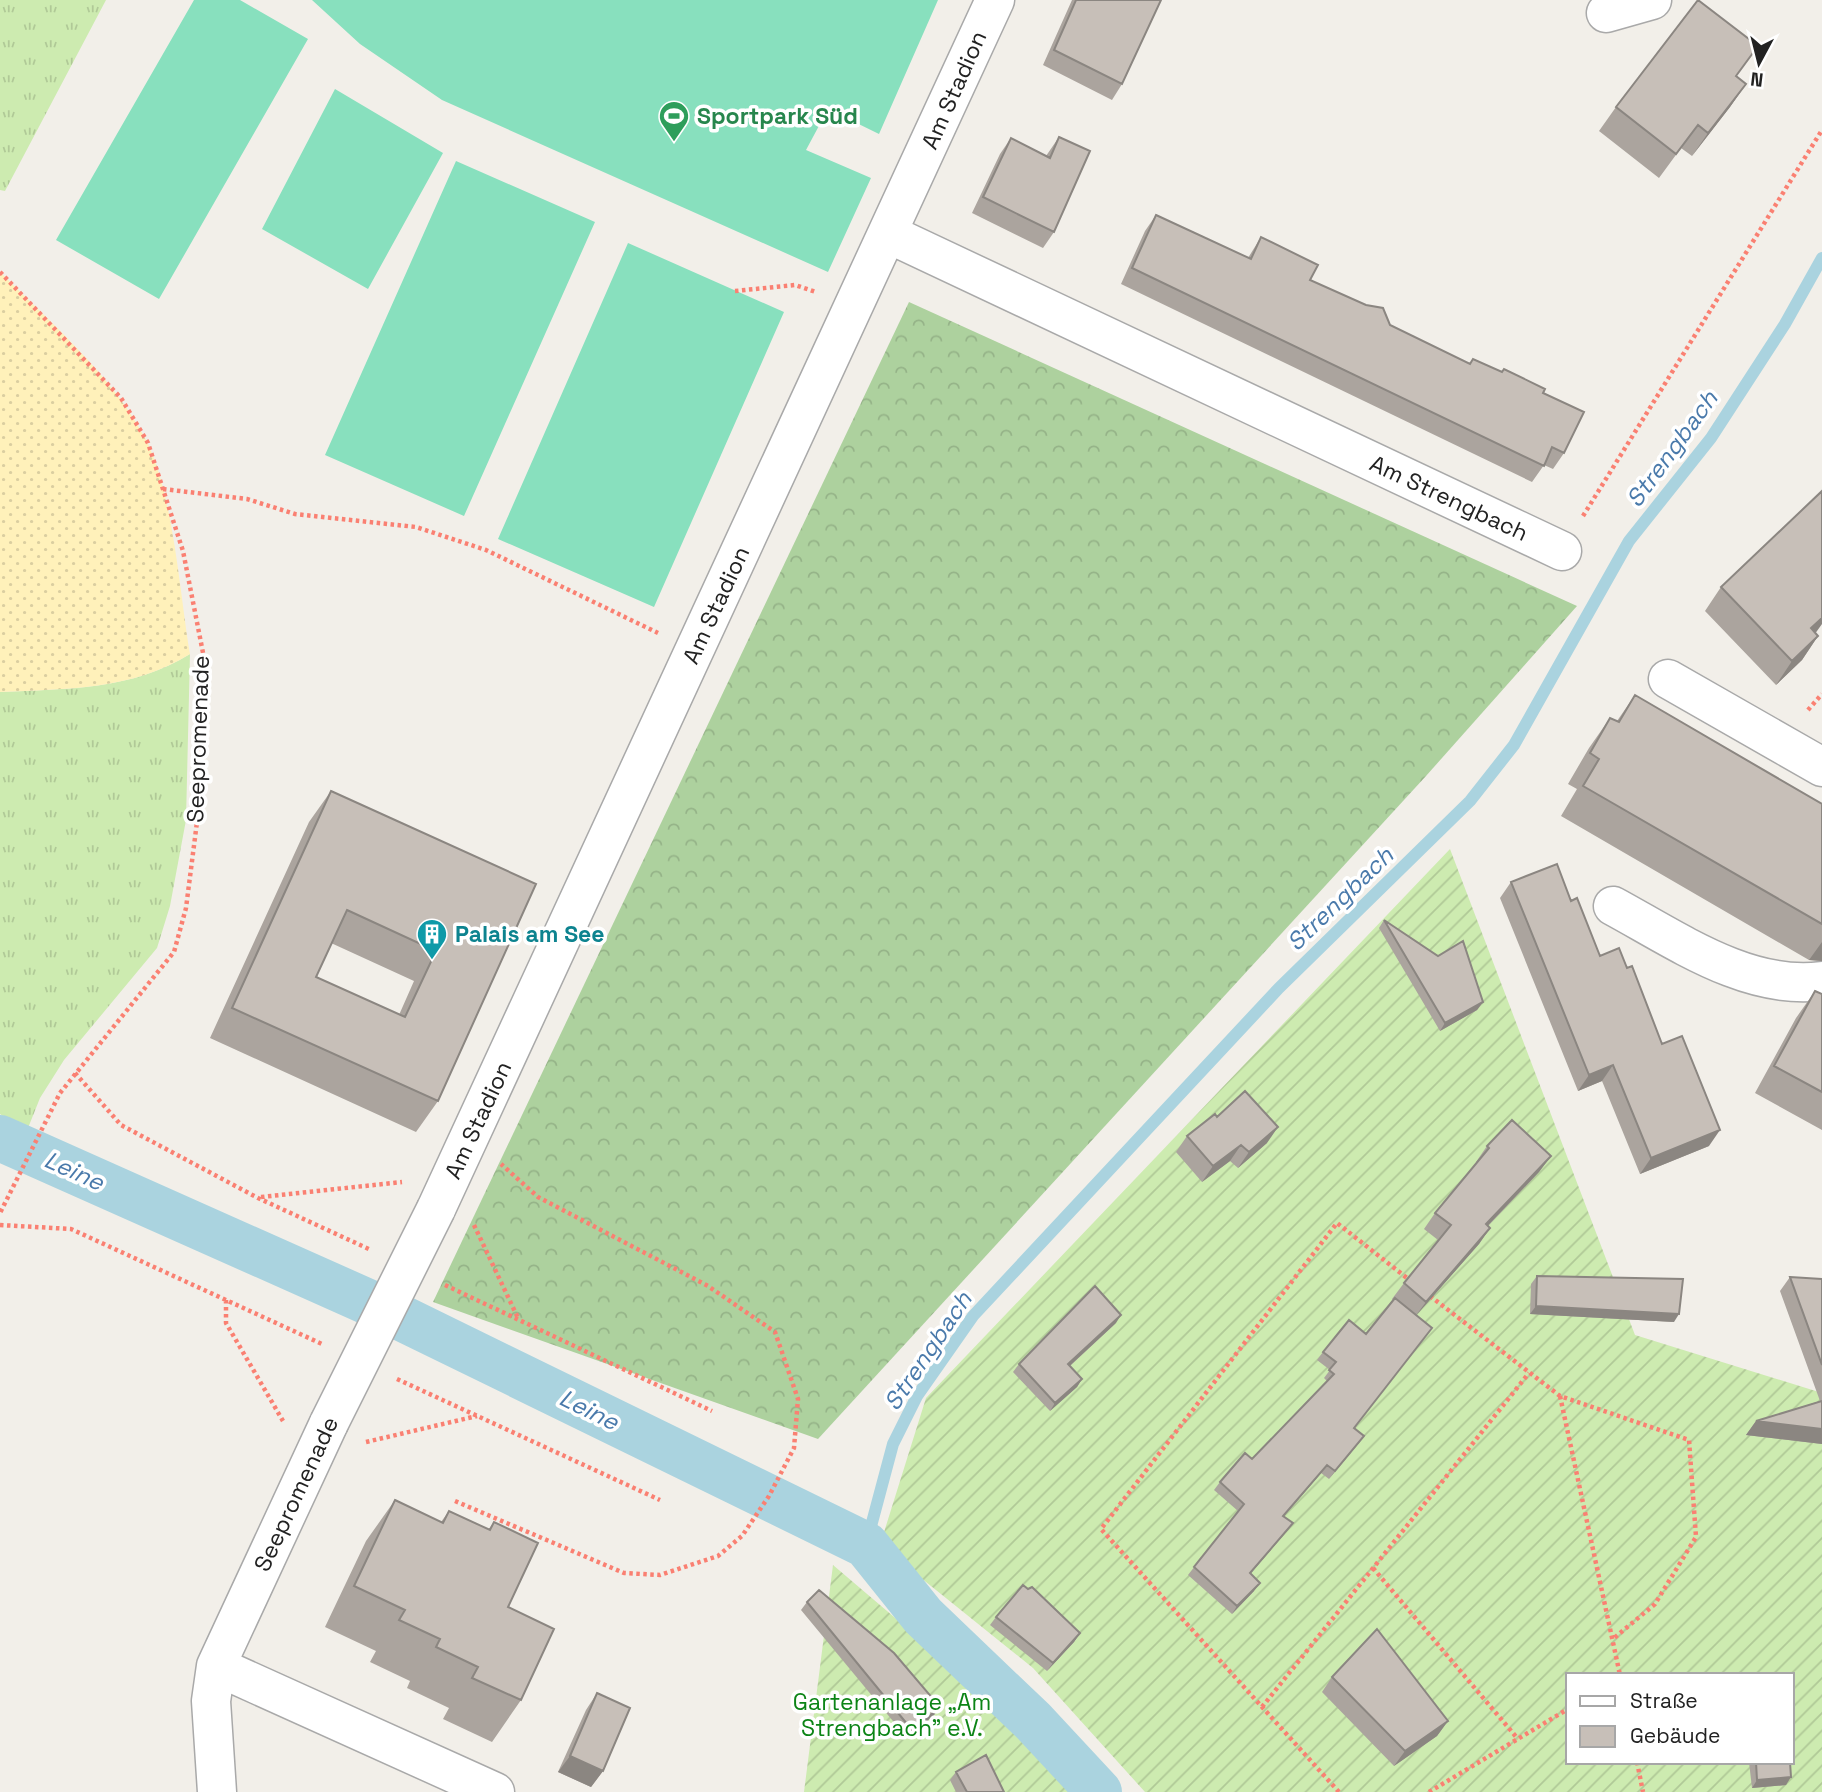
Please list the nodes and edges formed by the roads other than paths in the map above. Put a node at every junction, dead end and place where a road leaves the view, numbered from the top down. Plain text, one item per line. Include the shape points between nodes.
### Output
1 (995, 0) edge
2 (1652, 0) edge
3 (1606, 13) dead end
4 (889, 234) junction
5 (1562, 551) road end
6 (1668, 679) dead end
7 (1822, 766) edge
8 (1613, 906) dead end
9 (1822, 981) edge
10 (436, 1209) joint
11 (216, 1666) junction
12 (217, 1792) edge
13 (495, 1792) edge

1 - 4 street, Am Stadion
2 - 3 street
4 - 5 street, Am Strengbach
4 - 10 street, Am Stadion
6 - 7 street
8 - 9 street via 1728,967 1800,984
10 - 11 street, Seepromenade, bridge via 329,1423
11 - 12 street, Seepromenade via 211,1701
11 - 13 street

